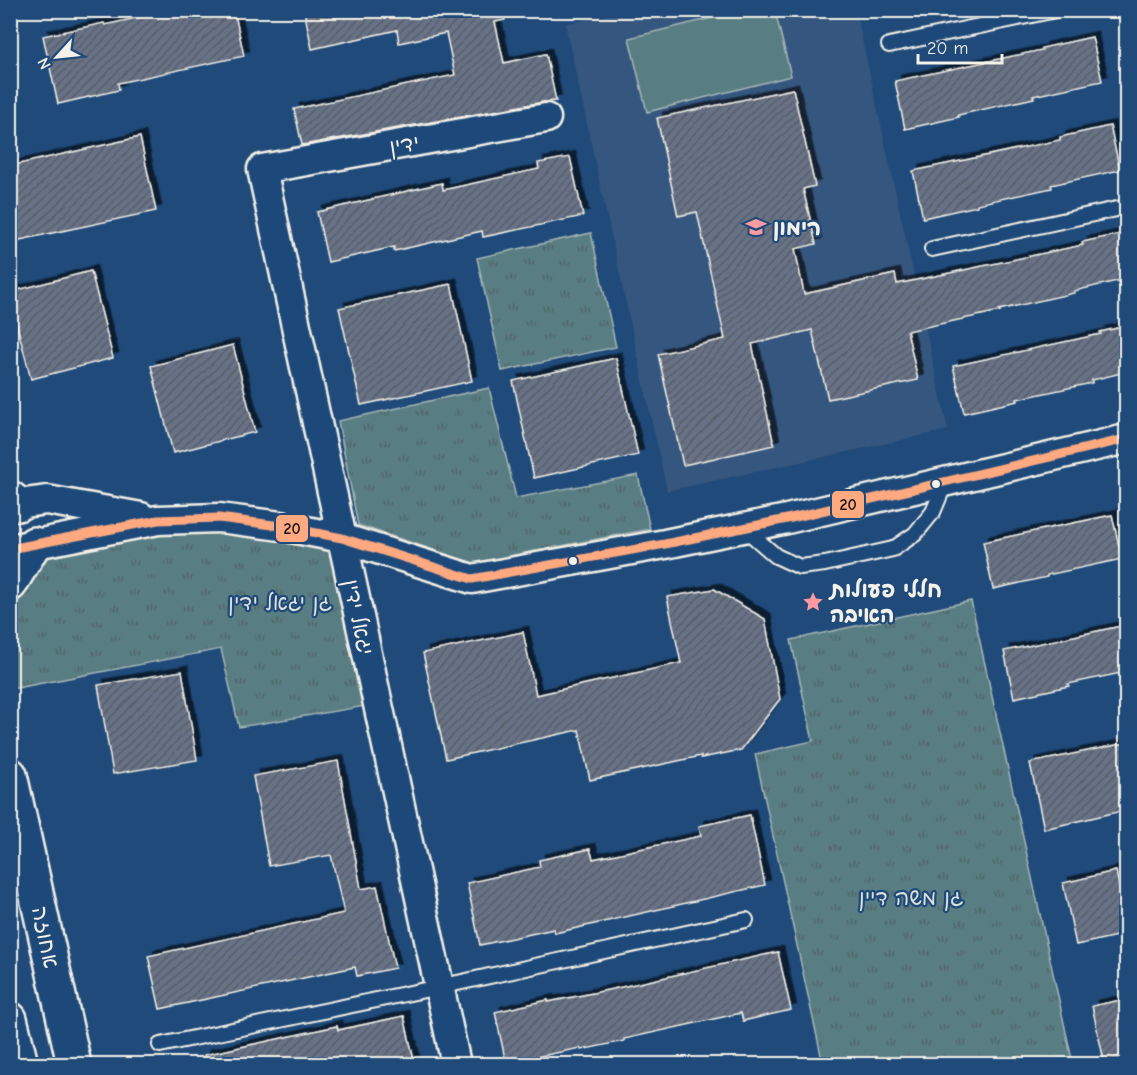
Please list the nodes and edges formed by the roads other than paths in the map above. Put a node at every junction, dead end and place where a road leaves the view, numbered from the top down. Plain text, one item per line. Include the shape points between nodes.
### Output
1 (1056, 10) edge
2 (889, 45) dead end
3 (546, 118) dead end
4 (262, 169) joint
5 (1126, 207) edge
6 (932, 249) dead end
7 (1126, 439) edge
8 (946, 481) junction
9 (13, 502) edge
10 (158, 520) junction
11 (743, 528) junction
12 (342, 538) junction
13 (22, 546) edge
14 (10, 584) edge
15 (10, 775) edge
16 (746, 920) dead end
17 (439, 987) junction
18 (10, 1019) edge
19 (160, 1045) dead end
20 (21, 1065) edge
21 (74, 1065) edge
22 (456, 1065) edge

1 - 2 lane
3 - 4 street, ידין
4 - 12 street, יגאל ידין
5 - 6 lane
7 - 8 street
8 - 11 street
8 - 11 lane via 933,512 915,534 893,549 800,567 776,556
9 - 10 street via 47,500
10 - 12 street via 219,518
10 - 13 street
11 - 12 street via 472,579
12 - 17 street, יגאל ידין
13 - 14 main road via 19,568
15 - 21 main road, אחוזה
16 - 17 lane
17 - 19 lane
17 - 22 street, יגאל ידין
18 - 20 main road

